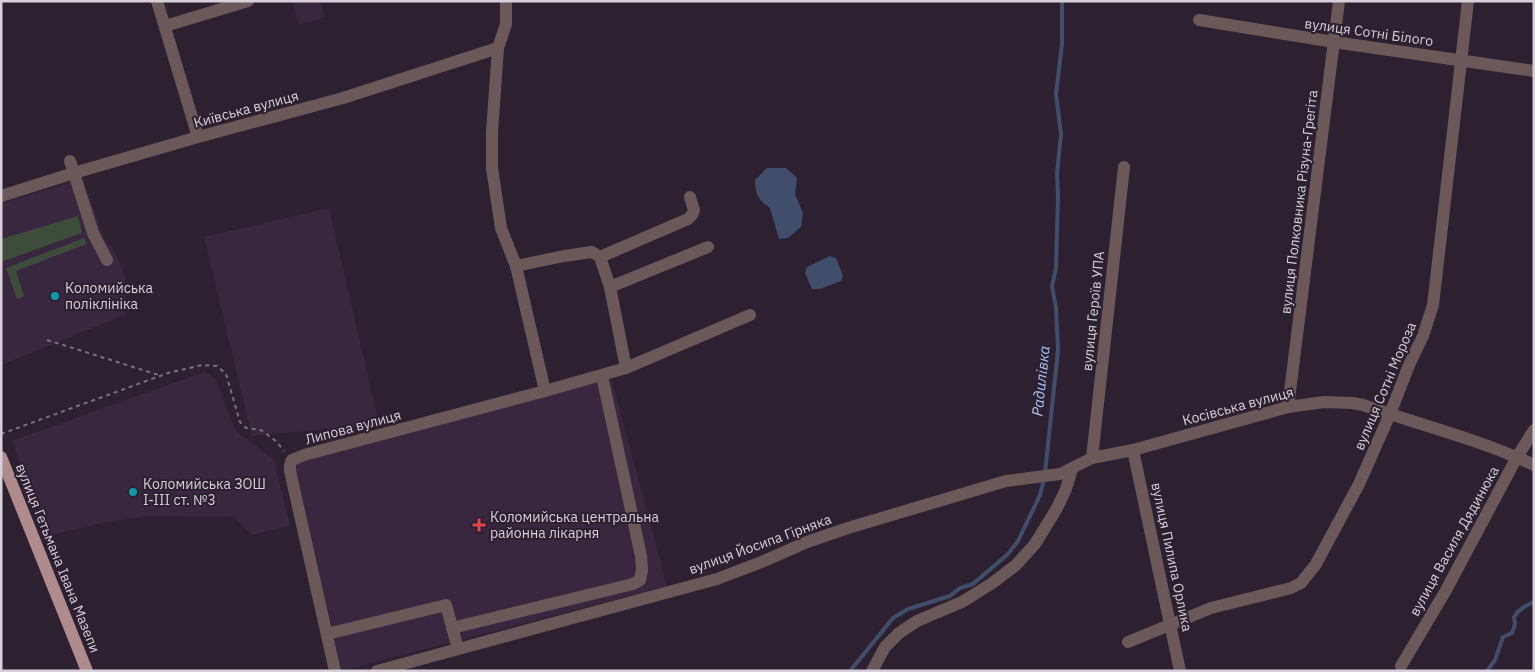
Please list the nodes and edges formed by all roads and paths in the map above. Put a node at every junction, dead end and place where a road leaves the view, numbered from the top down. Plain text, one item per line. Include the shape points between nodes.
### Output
1 (157, 1) edge
2 (247, 1) edge
3 (506, 1) edge
4 (1339, 1) edge
5 (1468, 1) edge
6 (1199, 20) dead end
7 (165, 26) junction
8 (1334, 42) junction
9 (498, 48) junction
10 (1460, 60) junction
11 (1534, 71) edge
12 (198, 137) junction
13 (72, 167) junction
14 (1124, 167) dead end
15 (1, 196) edge
16 (690, 197) dead end
17 (708, 247) dead end
18 (600, 257) junction
19 (107, 260) dead end
20 (516, 266) junction
21 (610, 287) junction
22 (750, 315) dead end
23 (47, 340) dead end
24 (626, 368) junction
25 (162, 376) junction
26 (602, 376) junction
27 (545, 392) junction
28 (1288, 407) junction
29 (1390, 414) junction
30 (1534, 430) edge
31 (1, 434) edge
32 (1133, 450) junction
33 (1, 457) edge
34 (1517, 457) junction
35 (1092, 458) junction
36 (292, 460) junction
37 (1534, 465) edge
38 (1072, 469) junction
39 (638, 582) junction
40 (643, 599) junction
41 (1170, 624) junction
42 (452, 628) junction
43 (327, 634) junction
44 (1128, 642) dead end
45 (458, 649) junction
46 (1401, 666) dead end
47 (87, 671) edge
48 (335, 671) edge
49 (377, 671) edge
50 (872, 671) edge
51 (1180, 671) edge

1 - 7 street
2 - 7 street
3 - 9 street via 506,24
4 - 8 street, вулиця Полковника Різуна-Грегіта
5 - 10 street, вулиця Сотні Мороза
6 - 8 street, вулиця Сотні Білого
7 - 12 street
8 - 10 street, вулиця Сотні Білого
8 - 28 street, вулиця Полковника Різуна-Грегіта
9 - 12 street, Київська вулиця via 343,98
9 - 20 street via 492,168 501,228
10 - 11 street, вулиця Сотні Білого
10 - 29 street, вулиця Сотні Мороза via 1433,305
12 - 13 street, Київська вулиця
13 - 15 street, Київська вулиця
13 - 19 street via 93,233
14 - 35 street, вулиця Героїв УПА
16 - 18 street via 694,210 688,219
17 - 21 street
18 - 20 street via 592,252
18 - 21 street
20 - 27 street
21 - 24 street
22 - 24 street, Липова вулиця
23 - 25 path
24 - 26 street, Липова вулиця
25 - 31 path
25 - 36 path via 202,365 217,366 226,374 240,422 246,428 261,430 268,435
26 - 27 street, Липова вулиця
26 - 39 street via 642,563
27 - 36 street, Липова вулиця
28 - 29 street, Косівська вулиця via 1353,402
28 - 32 street, Косівська вулиця
29 - 34 street, Косівська вулиця
29 - 41 street, вулиця Сотні Мороза via 1359,484 1316,564 1301,583 1211,608
30 - 34 street, вулиця Василя Дядинюка
32 - 35 street, Косівська вулиця
32 - 41 street, вулиця Пилипа Орлика
33 - 47 main road, вулиця Гетьмана Івана Мазепи
34 - 37 street, Косівська вулиця
34 - 46 street, вулиця Василя Дядинюка via 1445,592
35 - 38 street, вулиця Йосипа Гірняка
36 - 43 street, Липова вулиця via 290,471
38 - 40 street, вулиця Йосипа Гірняка via 1050,476 1006,481 875,519 807,542 727,575
38 - 50 street via 1062,498 1022,559 962,602 899,633 885,647
39 - 40 street
39 - 42 street
40 - 45 street, вулиця Йосипа Гірняка
41 - 44 street, вулиця Сотні Мороза
41 - 51 street, вулиця Пилипа Орлика
42 - 43 street via 446,605
42 - 45 street
43 - 48 street, Липова вулиця
45 - 49 street, вулиця Йосипа Гірняка

